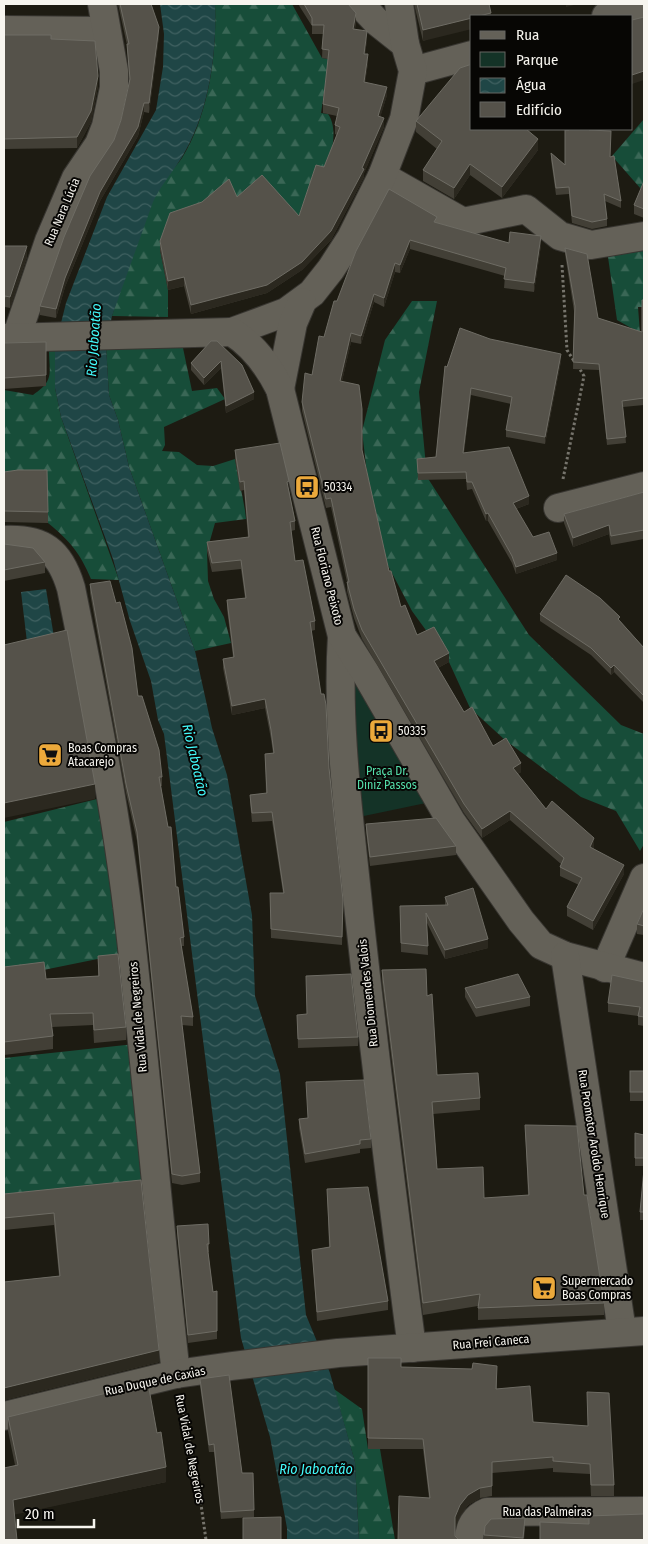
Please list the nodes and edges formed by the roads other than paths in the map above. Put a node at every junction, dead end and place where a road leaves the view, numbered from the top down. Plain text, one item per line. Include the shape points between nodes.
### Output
1 (102, 4) edge
2 (360, 4) edge
3 (399, 4) edge
4 (644, 6) edge
5 (610, 15) edge
6 (4, 30) edge
7 (106, 31) junction
8 (405, 44) junction
9 (470, 56) edge
10 (413, 71) junction
11 (382, 176) junction
12 (644, 236) edge
13 (302, 302) junction
14 (232, 332) junction
15 (10, 338) edge
16 (280, 389) junction
17 (644, 486) edge
18 (558, 508) road end
19 (4, 540) edge
20 (342, 636) junction
21 (644, 878) edge
22 (565, 956) junction
23 (605, 968) junction
24 (644, 977) edge
25 (637, 1336) edge
26 (412, 1348) junction
27 (338, 1353) joint
28 (176, 1374) junction
29 (4, 1416) edge
30 (644, 1511) edge
31 (469, 1540) edge

1 - 7 street, Rua Nara Lúcia
2 - 8 street
3 - 8 street
4 - 5 street
6 - 7 street
7 - 15 street, Rua Nara Lúcia via 111,47 114,88 106,126 99,144 76,178
8 - 10 street
9 - 10 street
10 - 11 street via 404,119
11 - 12 street via 463,222 526,209 560,236 591,245
11 - 13 street via 331,270
13 - 14 street via 286,312
13 - 16 street via 293,323
14 - 15 street
14 - 16 street, Rua Floriano Peixoto via 258,353
16 - 20 street, Rua Floriano Peixoto
17 - 18 street
19 - 28 street, Rua Vidal de Negreiros via 34,542 49,548 71,588 106,760 129,919
20 - 22 street, Rua Floriano Peixoto via 451,821 541,945
20 - 26 street, Rua Diomendes Valois via 339,694 348,809 378,1087
21 - 23 street
22 - 23 street, Rua Floriano Peixoto
22 - 25 street, Rua Promotor Aroldo Henrique
23 - 24 street, Rua Floriano Peixoto
25 - 26 street, Rua Frei Caneca
26 - 27 street, Rua Frei Caneca
27 - 28 street, Rua Duque de Caxias
28 - 29 street, Rua Duque de Caxias
30 - 31 street, Rua das Palmeiras via 487,1512 477,1516 469,1532

